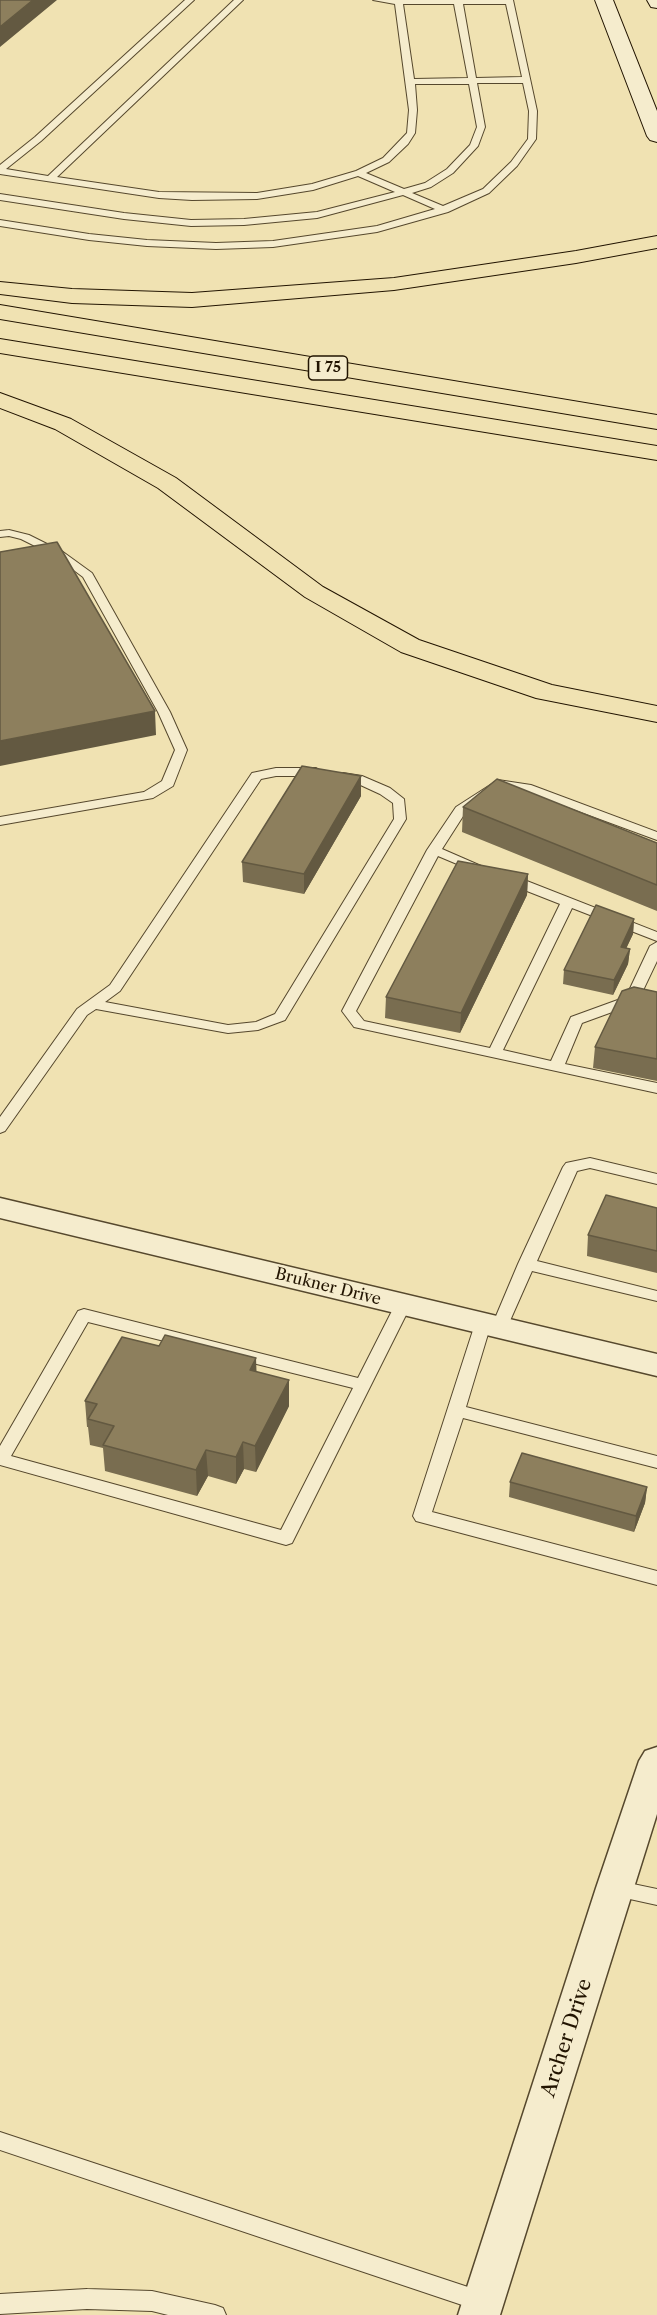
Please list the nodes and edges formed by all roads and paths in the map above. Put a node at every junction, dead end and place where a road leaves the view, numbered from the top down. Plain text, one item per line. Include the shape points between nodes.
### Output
1 (190, 0) edge
2 (239, 0) edge
3 (377, 0) edge
4 (604, 0) edge
5 (398, 1) edge
6 (509, 1) edge
7 (458, 2) junction
8 (525, 80) junction
9 (474, 81) junction
10 (409, 82) junction
11 (657, 136) edge
12 (0, 170) edge
13 (359, 173) junction
14 (50, 179) junction
15 (405, 192) junction
16 (0, 197) edge
17 (445, 210) junction
18 (0, 223) edge
19 (657, 242) edge
20 (0, 288) edge
21 (0, 312) edge
22 (0, 346) edge
23 (0, 400) edge
24 (657, 422) edge
25 (657, 453) edge
26 (0, 534) edge
27 (657, 714) edge
28 (0, 821) edge
29 (657, 836) edge
30 (434, 850) junction
31 (568, 902) junction
32 (657, 937) edge
33 (657, 946) edge
34 (632, 1000) junction
35 (649, 1003) edge
36 (93, 1004) junction
37 (495, 1053) junction
38 (556, 1066) junction
39 (657, 1088) edge
40 (0, 1128) edge
41 (657, 1179) edge
42 (0, 1208) edge
43 (526, 1264) junction
44 (657, 1296) edge
45 (403, 1305) junction
46 (491, 1326) junction
47 (657, 1365) edge
48 (363, 1384) junction
49 (457, 1411) junction
50 (657, 1462) edge
51 (657, 1578) edge
52 (657, 1761) edge
53 (614, 1888) junction
54 (657, 1897) edge
55 (0, 2141) edge
56 (0, 2304) edge
57 (481, 2308) edge
58 (215, 2315) edge

1 - 12 lane
2 - 14 lane
3 - 5 lane
4 - 11 main road
5 - 7 lane
5 - 10 lane
6 - 7 lane
6 - 8 lane
7 - 9 lane
8 - 9 lane
8 - 17 lane via 533,111 532,139 514,164 486,191
9 - 10 lane
9 - 15 lane via 481,127 474,146 450,171 428,185
10 - 13 lane via 411,133 386,160
12 - 14 lane
13 - 14 lane via 313,187 222,197 159,195
13 - 15 lane
15 - 16 lane via 316,215 223,222 124,216
15 - 17 lane
17 - 18 lane via 377,229 325,238 216,246 89,237
19 - 20 highway via 394,284 192,300 72,296
21 - 24 highway, I 75
22 - 25 highway, I 75
23 - 27 highway via 63,424 167,483 314,592 410,646 546,692
26 - 28 lane via 25,537 59,554 87,575 164,711 181,750 168,783 148,795
29 - 30 lane via 526,788 498,784 462,807
30 - 31 lane
30 - 37 lane via 349,1011 358,1024
31 - 32 lane
31 - 37 lane
33 - 34 lane
34 - 35 lane
34 - 38 lane via 576,1020
36 - 36 lane via 115,988 257,776 311,771 357,779 399,802 400,819 280,1017 258,1026 228,1029
36 - 40 lane via 82,1012
37 - 38 lane
38 - 39 lane
41 - 43 lane via 590,1163 571,1167
42 - 45 street, Brukner Drive
43 - 44 lane
43 - 46 lane
45 - 46 street, Brukner Drive
45 - 48 lane
46 - 47 street, Brukner Drive
46 - 49 lane
48 - 48 lane via 286,1538 0,1459 84,1315
49 - 50 lane
49 - 51 lane via 422,1516
52 - 53 street, Archer Drive
53 - 54 lane
53 - 57 street, Archer Drive
55 - 57 lane
56 - 58 lane via 87,2299 152,2301

